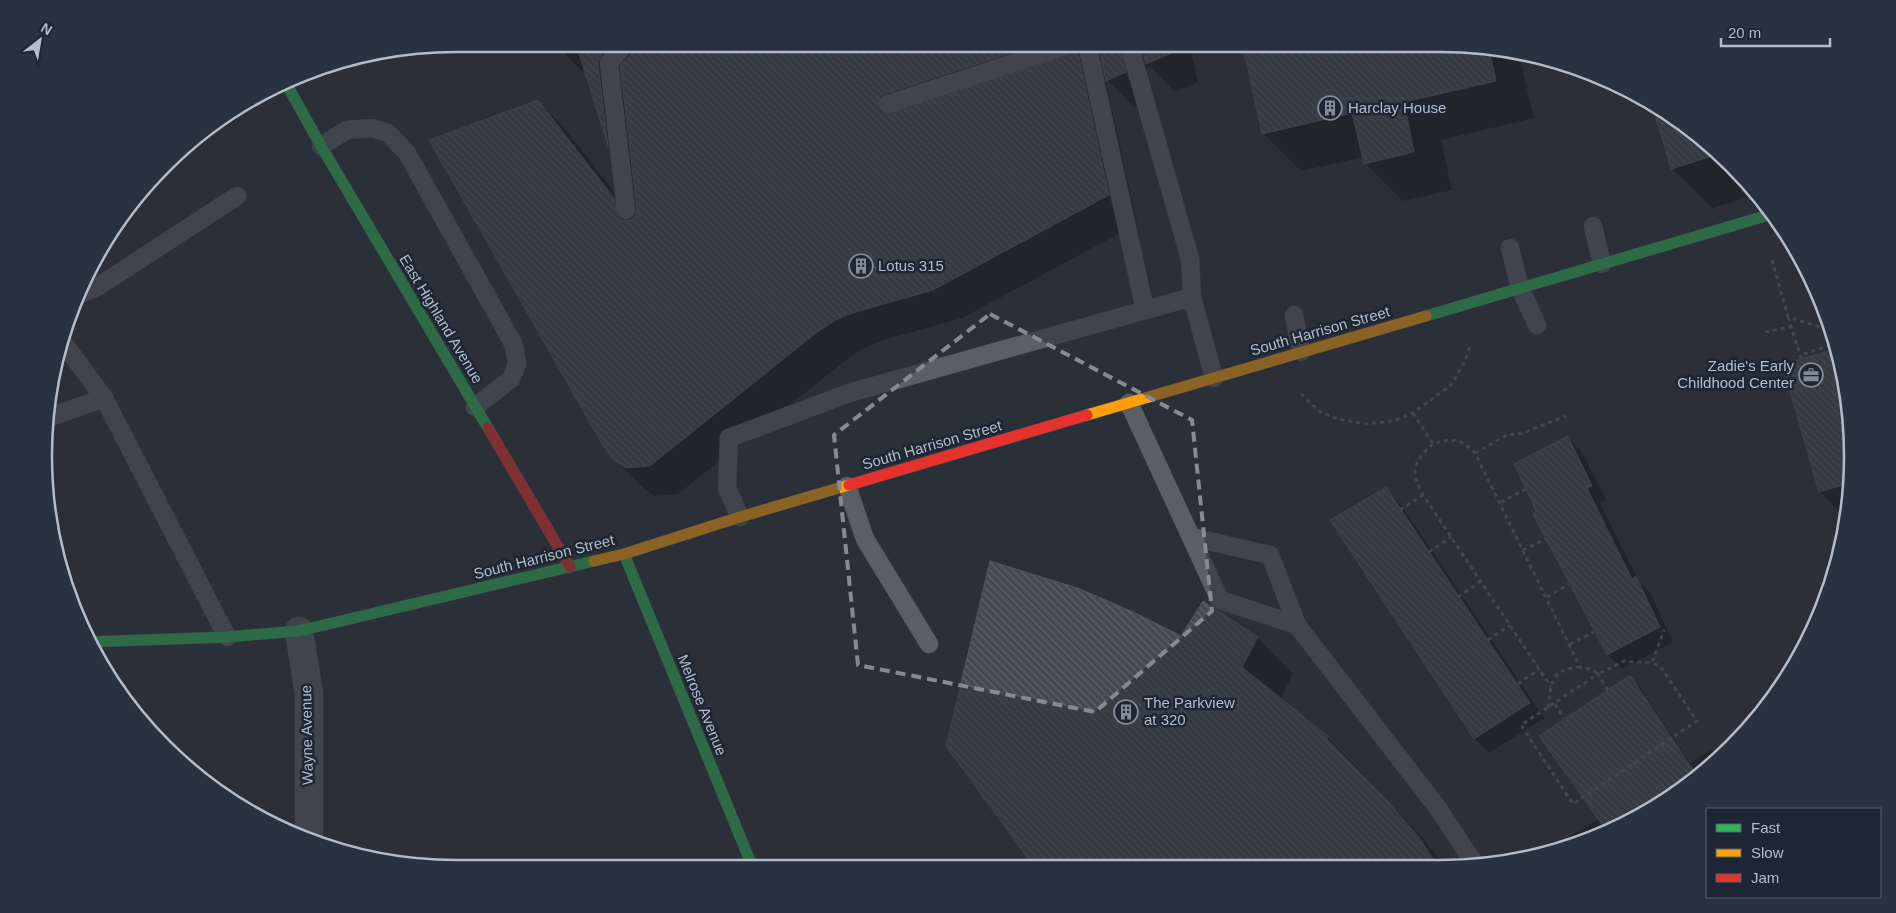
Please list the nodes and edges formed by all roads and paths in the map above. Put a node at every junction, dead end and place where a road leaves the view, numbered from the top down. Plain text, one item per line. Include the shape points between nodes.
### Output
1 (619, 52) edge
2 (1047, 52) edge
3 (1089, 52) edge
4 (1131, 52) edge
5 (289, 89) edge
6 (888, 104) dead end
7 (321, 146) junction
8 (237, 196) dead end
9 (626, 210) dead end
10 (1764, 216) edge
11 (1593, 226) dead end
12 (1510, 248) dead end
13 (1772, 260) dead end
14 (1602, 264) junction
15 (1520, 288) junction
16 (88, 291) edge
17 (1192, 297) junction
18 (1145, 310) junction
19 (1294, 315) dead end
20 (1788, 317) junction
21 (1537, 325) dead end
22 (1790, 327) junction
23 (1822, 328) edge
24 (1765, 332) dead end
25 (1470, 346) dead end
26 (1828, 346) edge
27 (67, 348) edge
28 (1301, 352) junction
29 (1214, 378) junction
30 (1301, 394) dead end
31 (104, 398) junction
32 (1129, 403) junction
33 (475, 407) junction
34 (1413, 413) junction
35 (55, 415) edge
36 (1566, 416) dead end
37 (1432, 444) junction
38 (1475, 453) junction
39 (847, 486) junction
40 (1526, 490) dead end
41 (1423, 495) junction
42 (1501, 502) junction
43 (1400, 510) dead end
44 (740, 517) junction
45 (1191, 537) junction
46 (1451, 537) junction
47 (1546, 539) dead end
48 (1523, 550) junction
49 (1429, 552) dead end
50 (624, 554) junction
51 (570, 567) junction
52 (1481, 582) junction
53 (1569, 584) dead end
54 (1458, 596) dead end
55 (1547, 598) junction
56 (1297, 625) junction
57 (1510, 625) junction
58 (299, 630) junction
59 (1664, 630) dead end
60 (1594, 632) dead end
61 (227, 637) junction
62 (1488, 640) dead end
63 (98, 642) edge
64 (929, 644) dead end
65 (1570, 644) junction
66 (1652, 663) junction
67 (1580, 667) junction
68 (1539, 669) junction
69 (1598, 674) junction
70 (1518, 684) dead end
71 (1551, 686) junction
72 (1608, 690) dead end
73 (1555, 704) junction
74 (1548, 708) junction
75 (1564, 719) dead end
76 (309, 833) edge
77 (1472, 859) edge
78 (749, 860) edge

1 - 9 lane via 609,64
2 - 6 lane
3 - 18 lane
4 - 17 lane via 1190,259
5 - 7 main road, East Highland Avenue
7 - 33 main road, East Highland Avenue
7 - 33 lane via 346,130 372,128 388,133 407,153 514,345 517,364 511,379
8 - 16 lane
10 - 14 main road, South Harrison Street
11 - 14 lane
12 - 15 lane
13 - 20 path
14 - 15 main road, South Harrison Street
15 - 21 lane
15 - 28 main road, South Harrison Street
17 - 18 lane
17 - 29 lane
18 - 44 lane via 849,393 729,438 727,488
19 - 28 lane
20 - 22 path
20 - 23 path
22 - 24 path
22 - 26 path via 1800,357
25 - 34 path via 1451,385
27 - 31 lane
28 - 29 main road, South Harrison Street
29 - 32 main road, South Harrison Street
30 - 34 path via 1320,412 1365,424 1393,421
31 - 35 lane
31 - 61 lane
32 - 39 main road, South Harrison Street
32 - 45 lane
33 - 51 main road, East Highland Avenue
34 - 37 path
36 - 38 path via 1523,433 1507,435
37 - 38 path via 1449,439 1465,442
37 - 41 path via 1419,457 1414,470
38 - 42 path
39 - 44 main road, South Harrison Street
39 - 64 lane via 865,539
40 - 42 path
41 - 43 path
41 - 46 path
42 - 48 path
44 - 50 main road, South Harrison Street
45 - 56 lane via 1220,600
45 - 56 lane via 1270,555
46 - 49 path
46 - 52 path
47 - 48 path
48 - 55 path
50 - 51 main road, South Harrison Street
50 - 78 main road, Melrose Avenue
51 - 58 main road, South Harrison Street
52 - 54 path
52 - 57 path
53 - 55 path
55 - 65 path
56 - 77 lane via 1437,807
57 - 62 path
57 - 68 path
58 - 61 main road, South Harrison Street
58 - 76 street, Wayne Avenue via 309,694
59 - 66 path
60 - 65 path
61 - 63 main road, South Harrison Street
65 - 67 path
66 - 69 path via 1624,661
66 - 74 path via 1660,666 1697,721 1572,804 1521,725
67 - 69 path
67 - 71 path via 1562,670
68 - 70 path
68 - 71 path
69 - 72 path
69 - 73 path
71 - 74 path
73 - 74 path
73 - 75 path

